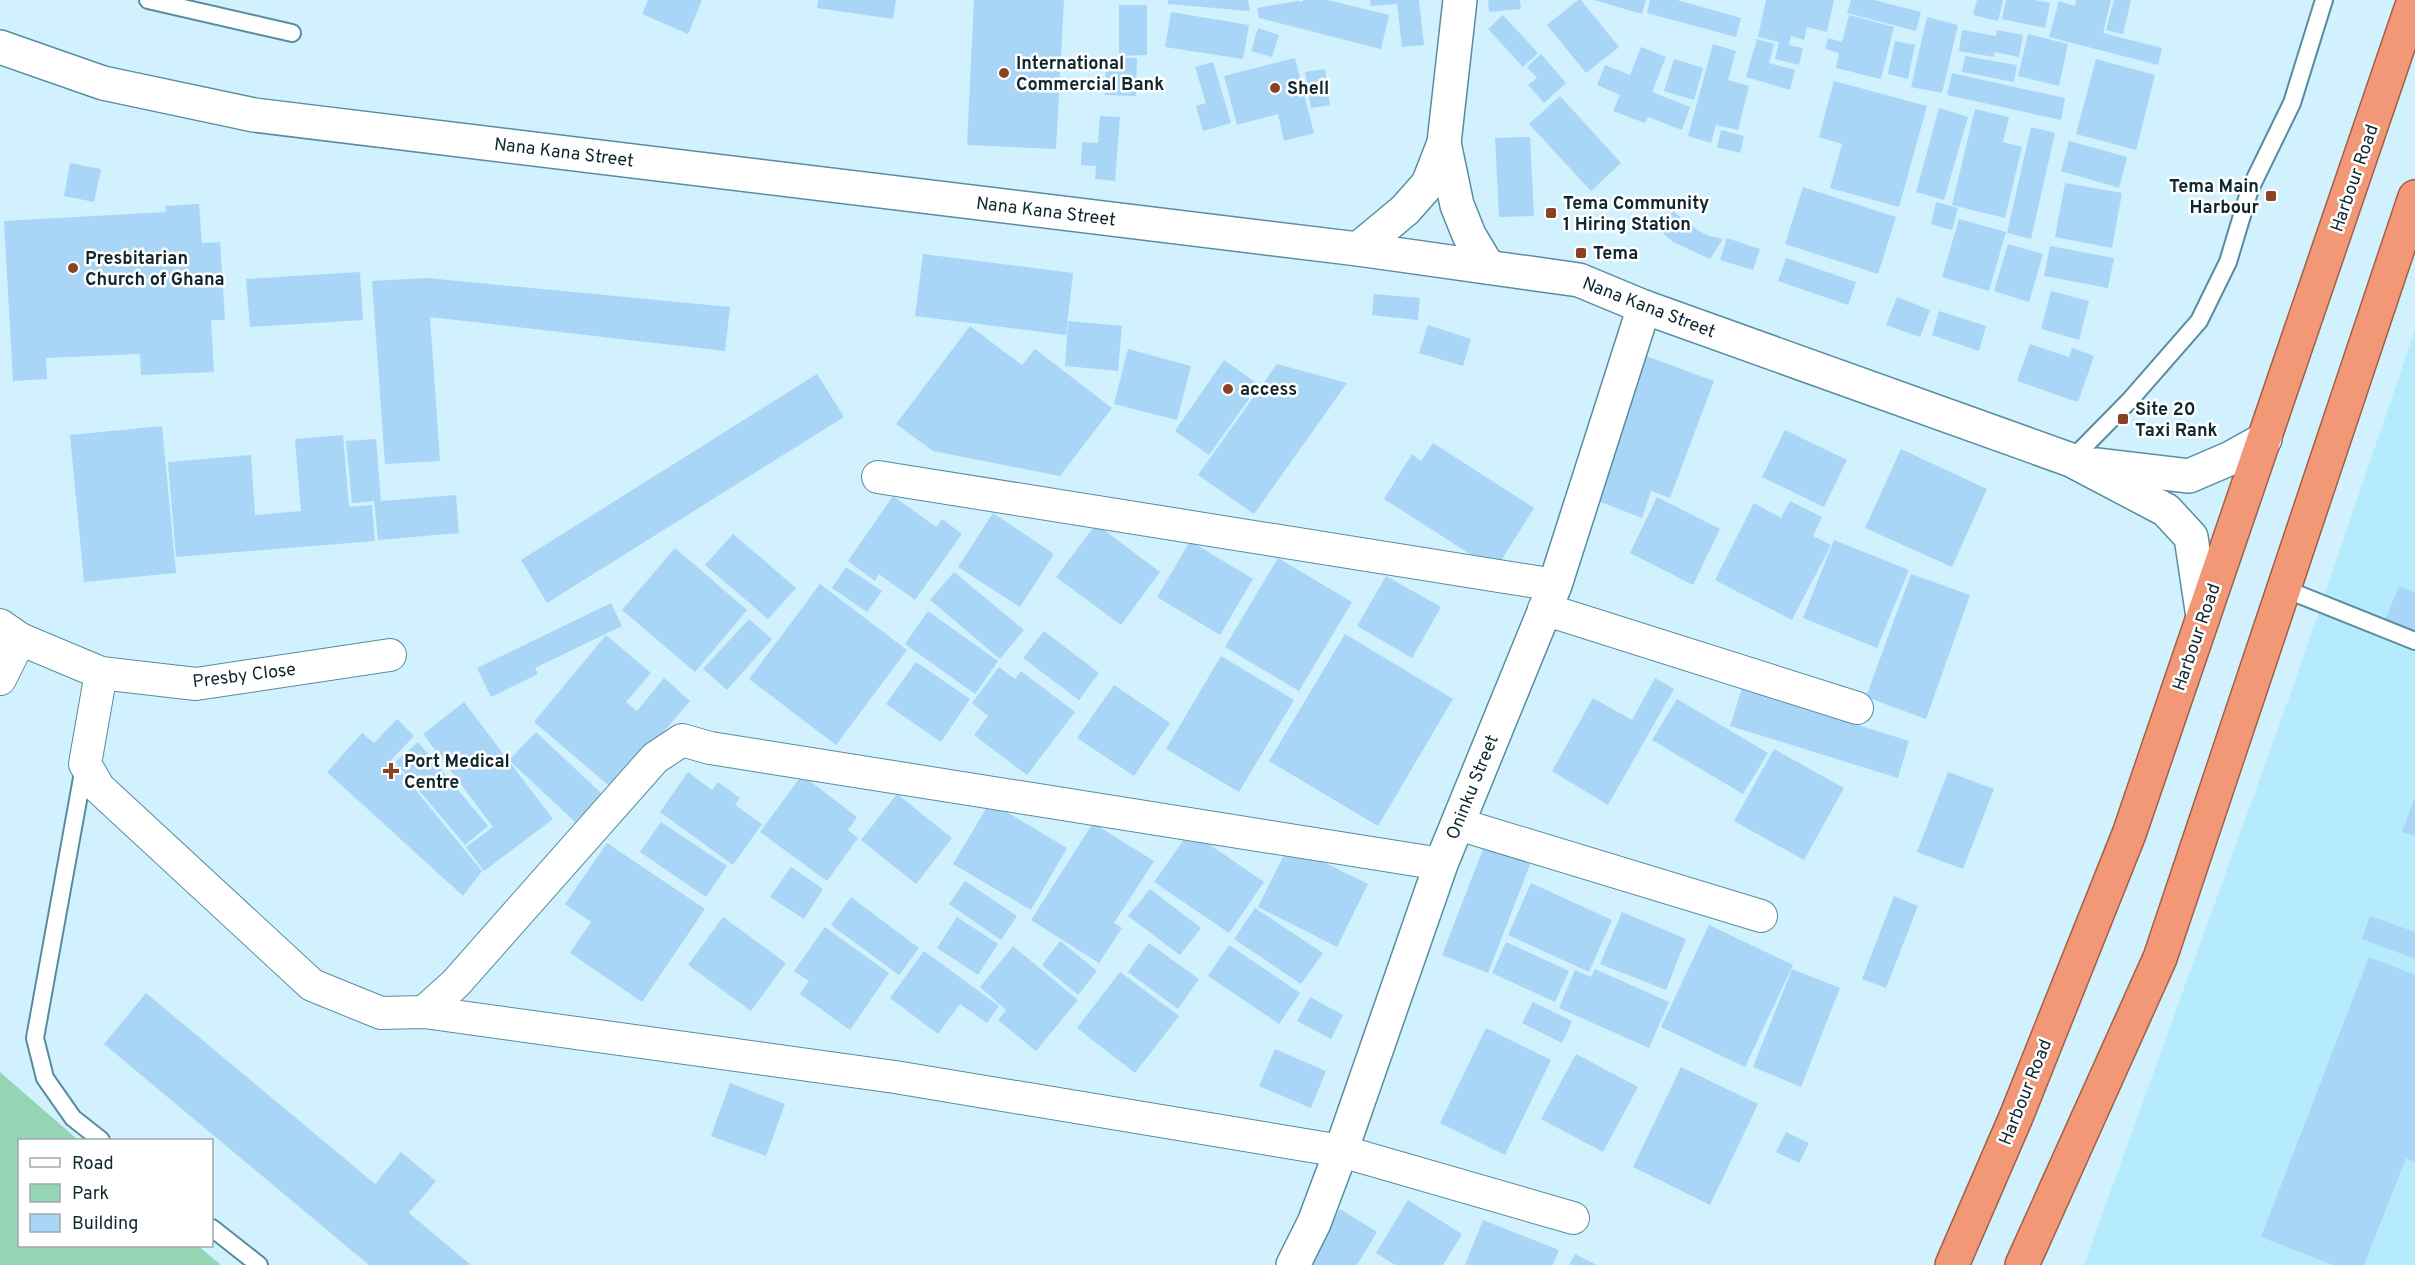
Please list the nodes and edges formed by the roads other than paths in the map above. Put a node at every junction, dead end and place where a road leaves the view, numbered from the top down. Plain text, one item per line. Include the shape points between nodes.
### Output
1 (148, 0) edge
2 (1460, 0) edge
3 (2324, 0) edge
4 (2414, 0) edge
5 (292, 33) dead end
6 (0, 47) edge
7 (1444, 143) junction
8 (2415, 197) edge
9 (1358, 249) junction
10 (1488, 267) junction
11 (1644, 307) junction
12 (2265, 439) junction
13 (2071, 460) junction
14 (878, 477) dead end
15 (2285, 589) junction
16 (1549, 597) junction
17 (2203, 617) junction
18 (10, 632) edge
19 (2415, 640) edge
20 (390, 655) dead end
21 (101, 673) junction
22 (0, 679) edge
23 (1857, 708) dead end
24 (85, 764) junction
25 (1458, 824) junction
26 (1441, 864) junction
27 (1761, 916) dead end
28 (424, 1012) junction
29 (100, 1139) edge
30 (1341, 1151) junction
31 (1573, 1218) dead end
32 (213, 1229) edge
33 (259, 1265) edge
34 (1293, 1265) edge
35 (1952, 1265) edge
36 (2022, 1265) edge

1 - 5 lane
2 - 7 street
3 - 13 lane via 2292,103 2250,189 2228,262 2199,321
4 - 12 highway, Harbour Road
6 - 9 street, Nana Kana Street via 103,82 254,115
7 - 9 street via 1428,184 1405,210
7 - 10 street via 1457,206
8 - 15 highway
9 - 10 street, Nana Kana Street
10 - 11 street, Nana Kana Street via 1579,280
11 - 13 street, Nana Kana Street
11 - 16 street, Oninku Street
12 - 13 street via 2189,476
12 - 17 highway, Harbour Road
13 - 17 street via 2166,510 2191,537
14 - 16 street
15 - 19 lane
15 - 36 highway via 2160,958
16 - 23 street
16 - 25 street, Oninku Street
17 - 35 highway, Harbour Road via 2129,834 2016,1118
18 - 21 street, Presby Close
18 - 22 street
20 - 21 street, Presby Close via 196,684
21 - 24 street
24 - 28 street via 99,788 117,807 312,985 381,1013
24 - 29 lane via 34,1038 45,1078 73,1118
25 - 26 street, Oninku Street
25 - 27 street
26 - 28 street via 710,748 682,740 655,758 456,983
26 - 30 street, Oninku Street
28 - 30 street via 895,1077
30 - 31 street
30 - 34 street, Oninku Street via 1314,1223
32 - 33 lane

